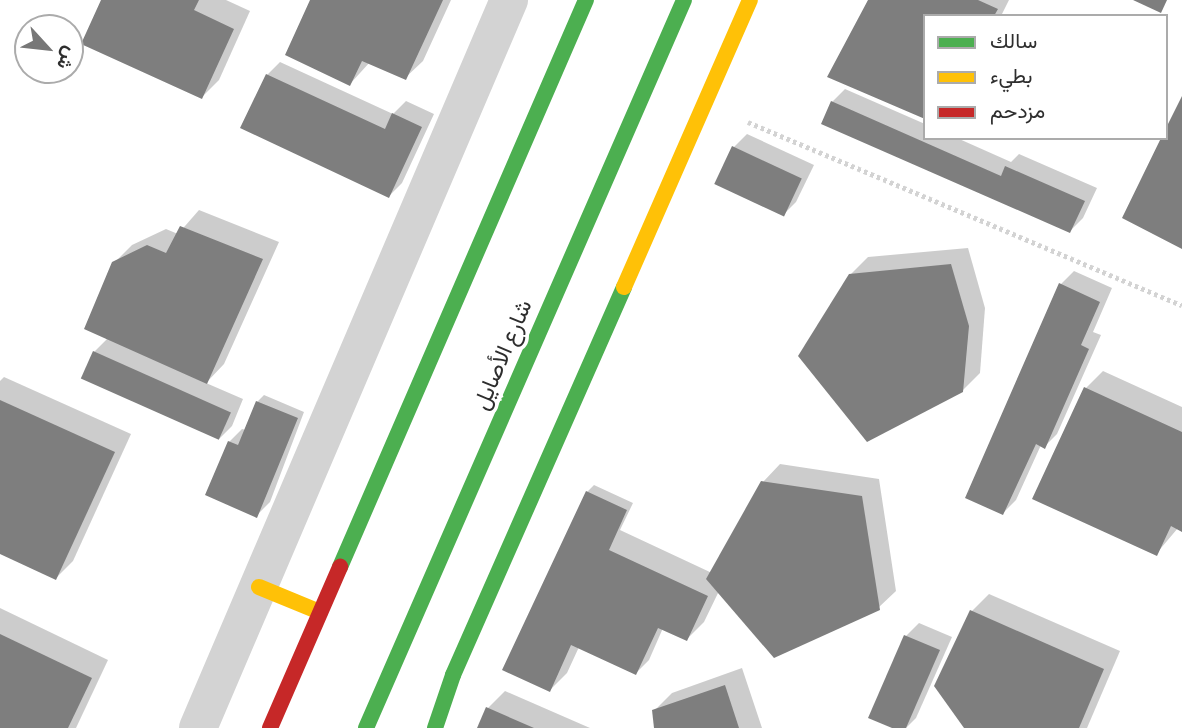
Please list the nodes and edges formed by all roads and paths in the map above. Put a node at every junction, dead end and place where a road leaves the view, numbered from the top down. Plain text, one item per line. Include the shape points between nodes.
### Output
1 (509, 0) edge
2 (586, 0) edge
3 (684, 0) edge
4 (750, 0) edge
5 (702, 102) junction
6 (1182, 305) edge
7 (259, 587) junction
8 (320, 612) junction
9 (198, 728) edge
10 (270, 728) edge
11 (366, 728) edge
12 (435, 728) edge

1 - 7 street
2 - 8 street
3 - 11 street, شارع الأصايل via 540,343
4 - 5 street
5 - 6 path
5 - 12 street via 583,361
7 - 8 street
7 - 9 street
8 - 10 street

